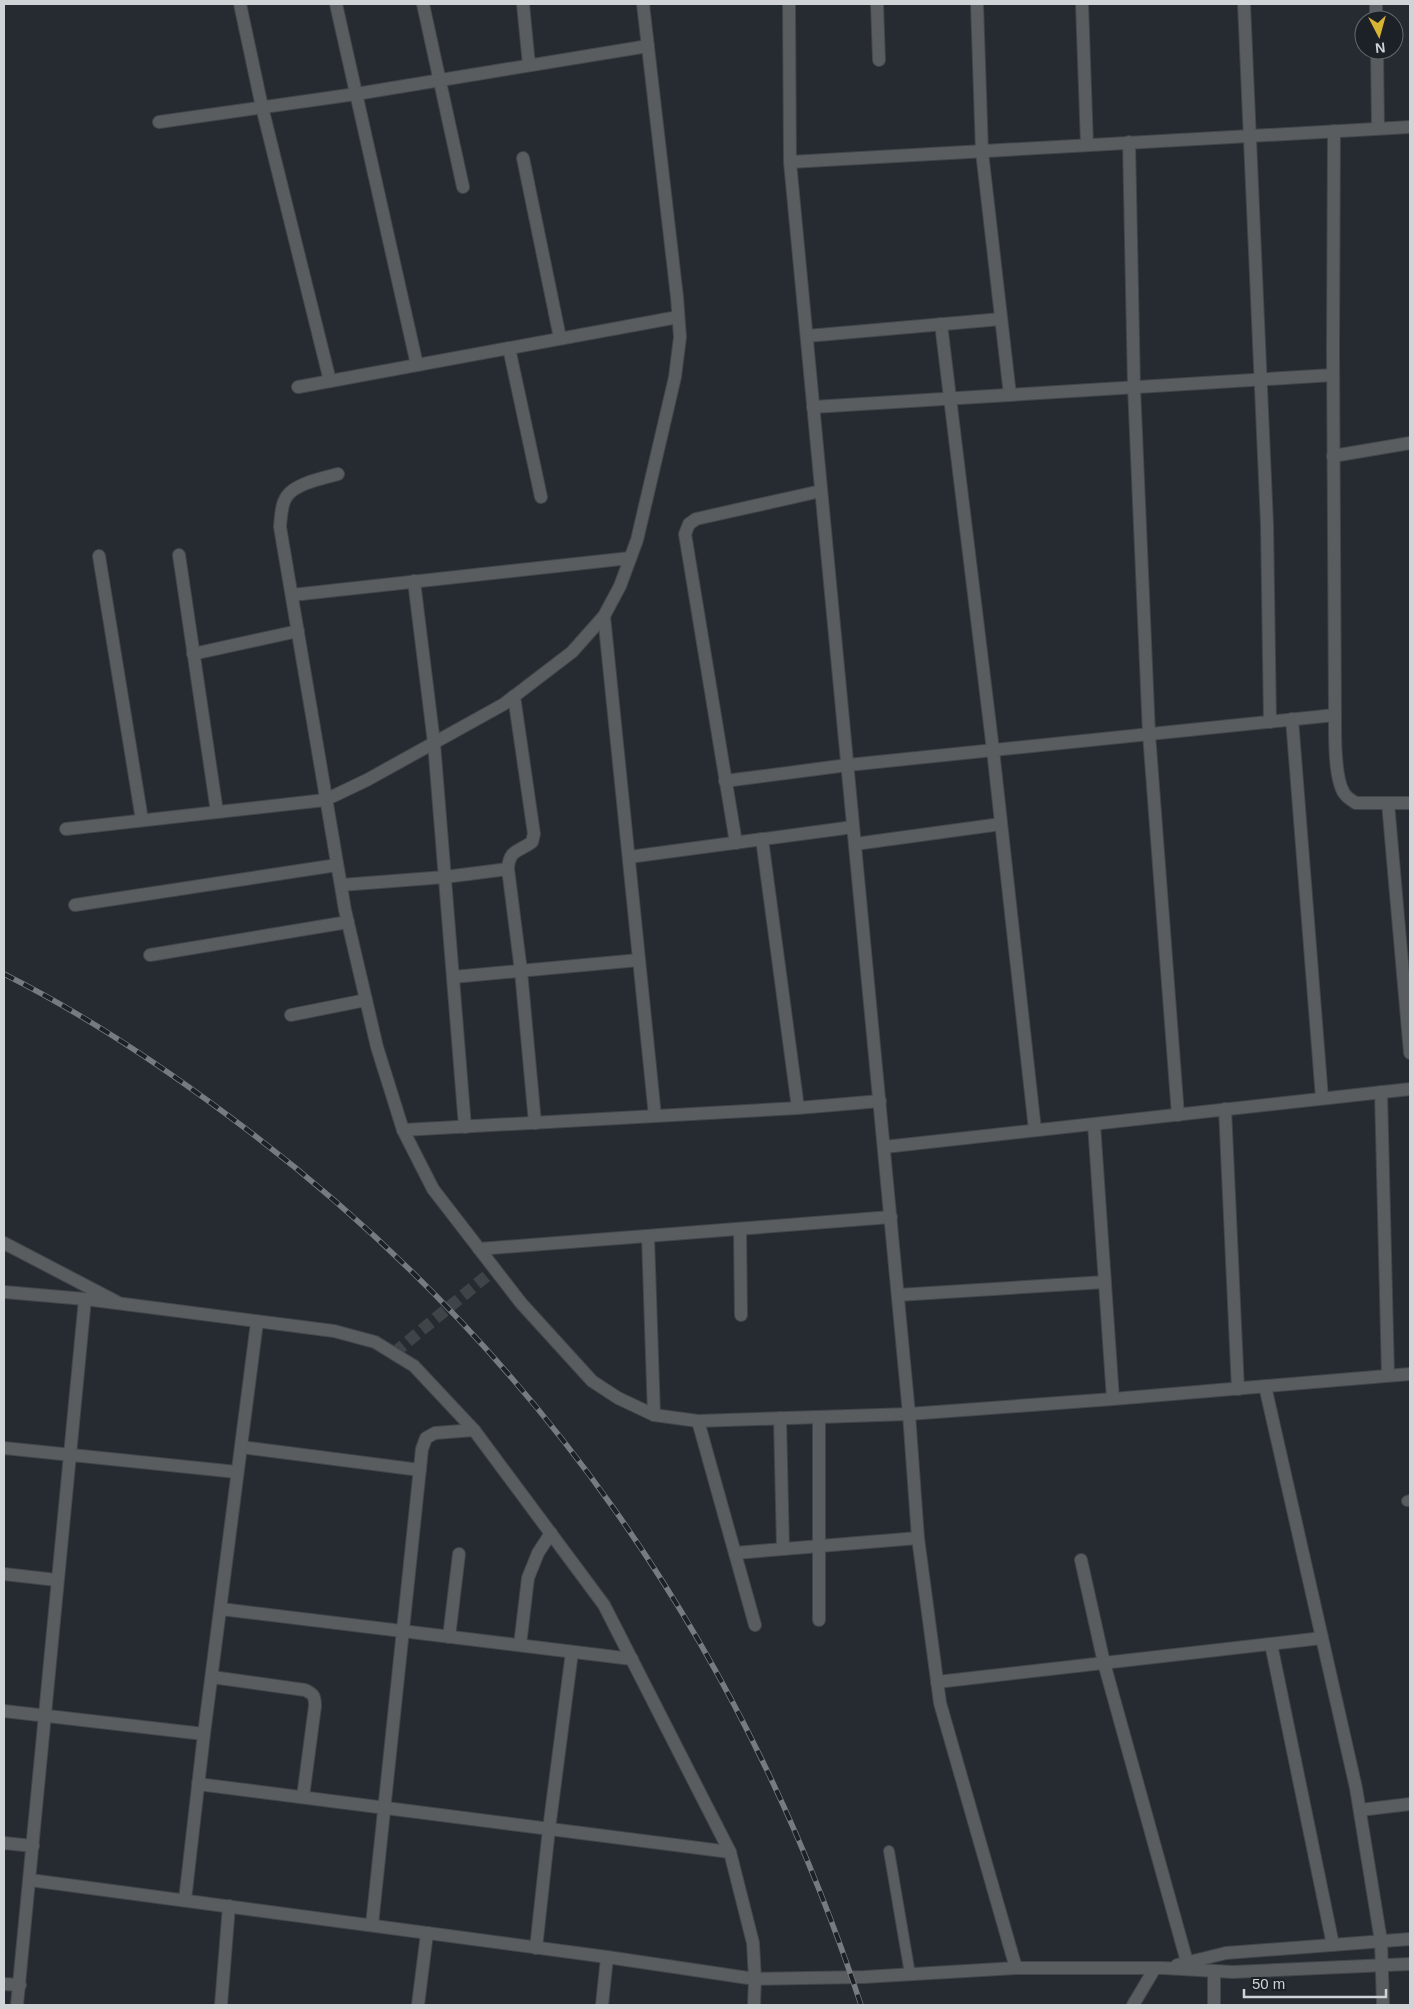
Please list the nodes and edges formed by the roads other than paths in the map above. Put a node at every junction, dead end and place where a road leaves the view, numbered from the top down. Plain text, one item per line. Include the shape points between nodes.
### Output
1 (240, 4) edge
2 (336, 4) edge
3 (423, 4) edge
4 (523, 4) edge
5 (643, 4) edge
6 (789, 4) edge
7 (877, 4) edge
8 (977, 4) edge
9 (1082, 4) edge
10 (1244, 4) edge
11 (648, 46) junction
12 (880, 60) dead end
13 (1377, 60) edge
14 (529, 65) junction
15 (439, 80) junction
16 (356, 94) junction
17 (262, 108) junction
18 (159, 122) dead end
19 (1410, 127) edge
20 (1378, 128) junction
21 (1334, 131) junction
22 (1249, 135) junction
23 (1129, 142) junction
24 (1087, 145) junction
25 (982, 152) junction
26 (523, 158) dead end
27 (790, 162) junction
28 (463, 187) dead end
29 (678, 317) junction
30 (1001, 318) junction
31 (940, 324) junction
32 (807, 336) junction
33 (560, 338) junction
34 (509, 348) junction
35 (416, 365) junction
36 (1333, 375) junction
37 (1260, 380) junction
38 (330, 381) junction
39 (298, 387) dead end
40 (1134, 387) junction
41 (1010, 395) junction
42 (951, 399) junction
43 (813, 407) junction
44 (1410, 443) edge
45 (1333, 456) junction
46 (338, 474) dead end
47 (821, 491) junction
48 (541, 498) dead end
49 (179, 555) dead end
50 (99, 556) dead end
51 (630, 558) junction
52 (414, 582) junction
53 (292, 594) junction
54 (604, 616) junction
55 (298, 632) junction
56 (194, 654) junction
57 (514, 696) junction
58 (1334, 715) junction
59 (1292, 719) junction
60 (1270, 722) junction
61 (1149, 734) junction
62 (434, 743) junction
63 (993, 750) junction
64 (848, 765) junction
65 (725, 781) junction
66 (325, 800) junction
67 (1388, 803) junction
68 (1410, 803) edge
69 (218, 812) junction
70 (142, 820) junction
71 (1001, 824) junction
72 (853, 827) junction
73 (66, 829) dead end
74 (762, 839) junction
75 (736, 843) junction
76 (855, 844) junction
77 (629, 857) junction
78 (337, 865) junction
79 (508, 869) junction
80 (445, 877) junction
81 (341, 885) junction
82 (75, 905) dead end
83 (348, 922) junction
84 (150, 955) dead end
85 (640, 960) junction
86 (521, 971) junction
87 (453, 976) junction
88 (366, 1000) junction
89 (292, 1016) dead end
90 (1410, 1052) edge
91 (1410, 1089) edge
92 (1381, 1092) junction
93 (1322, 1098) junction
94 (880, 1101) junction
95 (798, 1108) junction
96 (1224, 1109) junction
97 (1178, 1114) junction
98 (655, 1116) junction
99 (535, 1123) junction
100 (1094, 1124) junction
101 (465, 1127) junction
102 (403, 1130) junction
103 (1035, 1130) junction
104 (884, 1147) junction
105 (891, 1217) junction
106 (740, 1229) junction
107 (648, 1236) junction
108 (4, 1243) edge
109 (479, 1248) junction
110 (1105, 1282) junction
111 (4, 1292) edge
112 (898, 1295) junction
113 (85, 1299) junction
114 (119, 1303) junction
115 (741, 1315) dead end
116 (257, 1322) junction
117 (1410, 1374) edge
118 (1388, 1376) junction
119 (1265, 1386) junction
120 (1238, 1389) junction
121 (1113, 1399) junction
122 (910, 1414) junction
123 (654, 1415) junction
124 (780, 1418) junction
125 (819, 1418) junction
126 (698, 1421) junction
127 (474, 1430) junction
128 (241, 1447) junction
129 (4, 1448) edge
130 (70, 1455) junction
131 (420, 1470) junction
132 (237, 1472) junction
133 (551, 1533) junction
134 (918, 1538) junction
135 (819, 1547) junction
136 (784, 1550) junction
137 (735, 1553) junction
138 (459, 1554) dead end
139 (1081, 1560) dead end
140 (4, 1574) edge
141 (57, 1580) junction
142 (221, 1609) junction
143 (819, 1620) dead end
144 (755, 1625) dead end
145 (403, 1631) junction
146 (449, 1636) junction
147 (1322, 1638) junction
148 (1271, 1644) junction
149 (520, 1645) junction
150 (572, 1652) junction
151 (632, 1659) junction
152 (1104, 1663) junction
153 (212, 1677) junction
154 (937, 1682) junction
155 (4, 1711) edge
156 (45, 1716) junction
157 (204, 1734) junction
158 (198, 1784) junction
159 (303, 1797) junction
160 (1410, 1804) edge
161 (384, 1808) junction
162 (1360, 1810) junction
163 (549, 1828) junction
164 (4, 1843) edge
165 (33, 1846) junction
166 (889, 1851) dead end
167 (730, 1852) junction
168 (30, 1880) junction
169 (185, 1900) junction
170 (229, 1906) junction
171 (372, 1925) junction
172 (427, 1933) junction
173 (1410, 1939) edge
174 (1381, 1941) junction
175 (1333, 1945) junction
176 (536, 1948) junction
177 (607, 1957) junction
178 (1188, 1962) junction
179 (1410, 1964) edge
180 (1382, 1966) junction
181 (1016, 1968) junction
182 (1160, 1968) junction
183 (1214, 1971) junction
184 (910, 1974) junction
185 (755, 1979) junction
186 (4, 1984) edge
187 (20, 1985) junction
188 (17, 2005) edge
189 (221, 2005) edge
190 (418, 2005) edge
191 (602, 2005) edge
192 (754, 2005) edge
193 (1133, 2005) edge
194 (1214, 2005) edge
195 (1383, 2005) edge

1 - 17 street
2 - 16 street
3 - 15 street
4 - 14 street
5 - 11 street
6 - 27 street
7 - 12 street
8 - 25 street
9 - 24 street
10 - 22 street
11 - 14 street
11 - 29 street
13 - 20 street
14 - 15 street
15 - 16 street
15 - 28 street
16 - 17 street
16 - 35 street
17 - 18 street
17 - 38 street
19 - 20 street
20 - 21 street
21 - 22 street
21 - 36 street
22 - 23 street
22 - 37 street
23 - 24 street
23 - 40 street
24 - 25 street
25 - 27 street
25 - 30 street
26 - 33 street
27 - 32 street
29 - 33 street
29 - 51 street via 680,337 675,377
30 - 31 street
30 - 41 street
31 - 32 street
31 - 42 street
32 - 43 street
33 - 34 street
34 - 35 street
34 - 48 street
35 - 38 street
36 - 37 street
36 - 45 street
37 - 40 street
37 - 60 street via 1267,524
38 - 39 street
40 - 41 street
40 - 61 street
41 - 42 street
42 - 43 street
42 - 63 street
43 - 47 street
44 - 45 street
45 - 58 street
46 - 53 street via 305,484 288,495 283,505 280,527
47 - 64 street
47 - 65 street via 696,519 689,524 685,534
49 - 56 street
50 - 70 street
51 - 52 street
51 - 54 street
52 - 53 street
52 - 62 street
53 - 55 street
54 - 57 street via 572,652
54 - 77 street
55 - 56 street
55 - 66 street
56 - 69 street
57 - 62 street
57 - 79 street via 534,834 532,842 509,858
58 - 59 street
58 - 67 street via 1337,768 1343,791 1356,803
59 - 60 street
59 - 93 street
60 - 61 street
61 - 63 street
61 - 97 street
62 - 66 street
62 - 80 street
63 - 64 street
63 - 71 street
64 - 65 street
64 - 72 street
65 - 75 street
66 - 69 street
66 - 78 street
67 - 68 street
67 - 90 street
69 - 70 street
70 - 73 street
71 - 76 street
71 - 103 street
72 - 74 street
72 - 76 street
74 - 75 street
74 - 95 street
75 - 77 street
76 - 94 street
77 - 85 street
78 - 81 street
78 - 82 street
79 - 80 street
79 - 86 street
80 - 81 street
80 - 87 street
81 - 83 street
83 - 84 street
83 - 88 street
85 - 86 street
85 - 98 street
86 - 87 street
86 - 99 street
87 - 101 street
88 - 89 street
88 - 102 street
91 - 92 street
92 - 93 street
92 - 118 street
93 - 96 street
94 - 95 street
94 - 104 street
95 - 98 street
96 - 97 street
96 - 120 street
97 - 100 street
98 - 99 street
99 - 101 street
100 - 103 street
100 - 110 street
101 - 102 street
102 - 109 street via 433,1189
103 - 104 street
104 - 105 street
105 - 106 street
105 - 112 street
106 - 107 street
106 - 115 street
107 - 109 street
107 - 123 street
108 - 114 street
109 - 123 street via 521,1303 592,1381
110 - 112 street
110 - 121 street
111 - 113 street
112 - 122 street
113 - 114 street
113 - 130 street
114 - 116 street
116 - 127 street via 334,1331 375,1342 414,1366
116 - 128 street
117 - 118 street
118 - 119 street
119 - 120 street
119 - 147 street
120 - 121 street
121 - 122 street
122 - 125 street
122 - 134 street
123 - 126 street
124 - 125 street
124 - 126 street
124 - 136 street
125 - 135 street
126 - 137 street
127 - 131 street via 435,1433 426,1438
127 - 133 street
128 - 131 street
128 - 132 street
129 - 130 street
130 - 132 street
130 - 141 street
131 - 145 street
132 - 142 street
133 - 149 street via 528,1578
133 - 151 street via 604,1605
134 - 135 street
134 - 154 street
135 - 136 street
135 - 143 street
136 - 137 street
137 - 144 street
138 - 146 street
139 - 152 street
140 - 141 street
141 - 156 street
142 - 145 street
142 - 153 street
145 - 146 street
145 - 161 street
146 - 149 street
147 - 148 street
147 - 162 street
148 - 152 street
148 - 175 street
149 - 150 street
150 - 151 street
150 - 163 street
151 - 167 street
152 - 154 street
152 - 178 street
153 - 157 street
153 - 159 street via 305,1690 312,1694 315,1706
154 - 181 street via 940,1703
155 - 156 street
156 - 157 street
156 - 165 street
157 - 158 street
158 - 159 street
158 - 169 street
159 - 161 street
160 - 162 street
161 - 163 street
161 - 171 street
162 - 174 street
163 - 167 street
163 - 176 street
164 - 165 street
165 - 168 street
166 - 184 lane
167 - 185 street via 753,1943
168 - 169 street
168 - 187 street
169 - 170 street
170 - 171 street
170 - 189 street
171 - 172 street
172 - 176 street
172 - 190 street
173 - 174 street
174 - 175 street
174 - 180 street
175 - 178 street via 1226,1953
176 - 177 street
177 - 185 street
177 - 191 street
178 - 182 street
179 - 180 street
180 - 183 street
180 - 195 street
181 - 182 street
181 - 184 street
182 - 183 street
182 - 193 street
183 - 194 street
184 - 185 street
185 - 192 street
186 - 187 street
187 - 188 street

